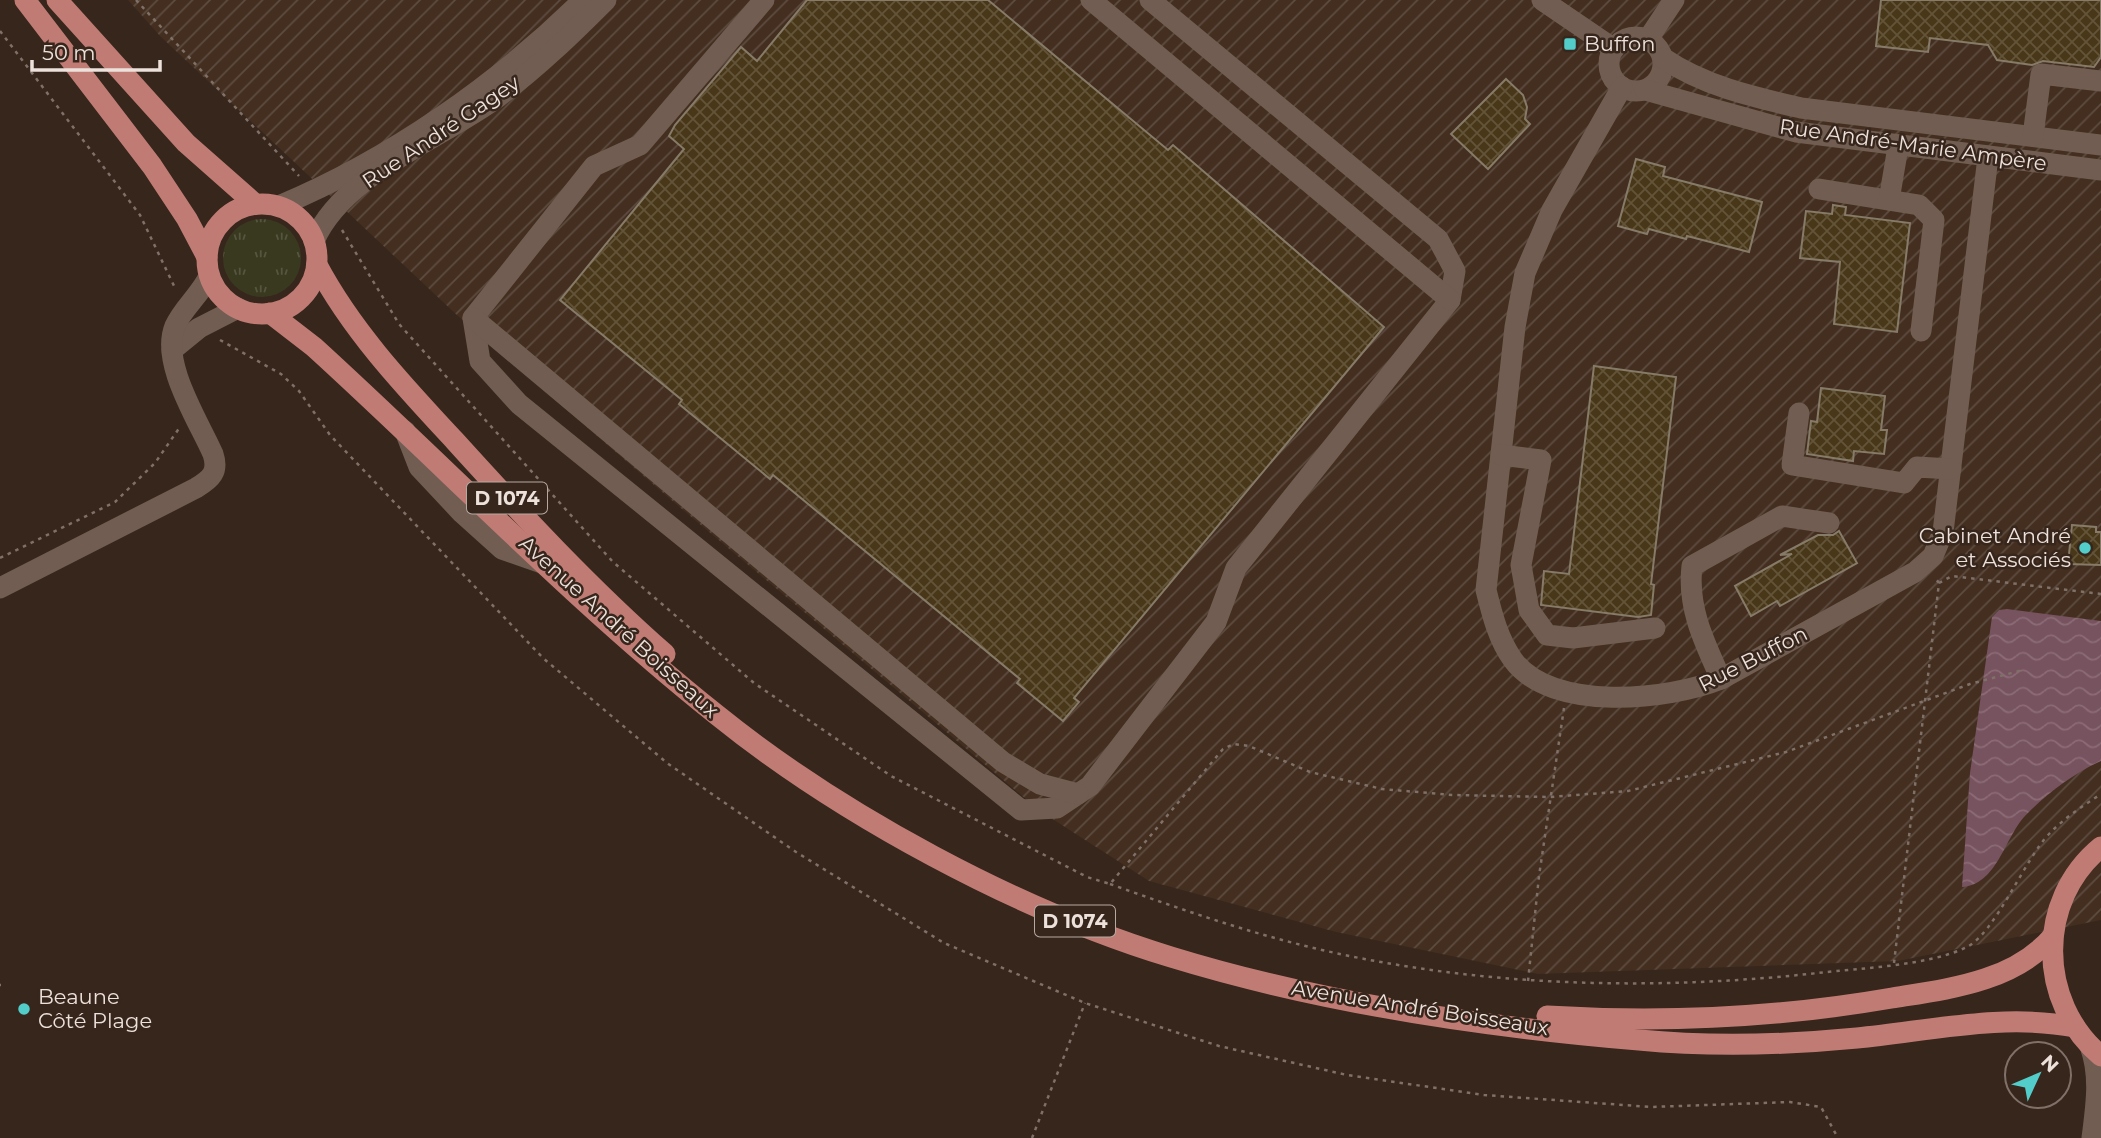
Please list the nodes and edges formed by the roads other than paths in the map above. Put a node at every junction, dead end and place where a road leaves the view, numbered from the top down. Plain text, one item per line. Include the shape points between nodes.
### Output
1 (25, 0) edge
2 (57, 0) edge
3 (583, 0) edge
4 (606, 0) edge
5 (764, 0) edge
6 (1091, 0) edge
7 (1150, 0) edge
8 (1542, 0) edge
9 (1674, 0) edge
10 (1648, 39) junction
11 (1614, 49) junction
12 (1663, 58) junction
13 (2101, 81) edge
14 (1622, 87) junction
15 (1645, 90) junction
16 (2033, 136) junction
17 (2101, 145) edge
18 (1898, 147) junction
19 (1988, 157) junction
20 (2101, 170) edge
21 (1819, 189) dead end
22 (1889, 200) junction
23 (255, 204) junction
24 (279, 206) junction
25 (314, 241) junction
26 (317, 265) junction
27 (208, 266) junction
28 (1450, 300) junction
29 (238, 308) junction
30 (270, 313) junction
31 (473, 318) junction
32 (1922, 331) dead end
33 (172, 350) junction
34 (1799, 413) dead end
35 (1501, 455) junction
36 (1951, 469) junction
37 (1829, 523) dead end
38 (0, 588) edge
39 (1655, 628) dead end
40 (1721, 679) junction
41 (1078, 794) junction
42 (2101, 847) edge
43 (2053, 936) junction
44 (2075, 1027) junction
45 (2095, 1051) edge
46 (2092, 1138) edge

1 - 27 main road via 152,166 187,219
2 - 23 main road via 186,143
3 - 24 street, Rue André Gagey via 519,59 449,110 314,191
4 - 25 street, Rue André Gagey via 496,97 347,196 326,218
5 - 31 street via 640,145 594,166
6 - 28 street
7 - 28 street via 1438,239 1455,271
8 - 11 street
9 - 10 street
10 - 11 street via 1633,37
10 - 12 street, Rue André-Marie Ampère
11 - 14 street via 1609,66
12 - 15 street via 1662,74
12 - 16 street, Rue André-Marie Ampère via 1692,75 1801,108
13 - 16 street via 2041,74
14 - 15 street, Rue André-Marie Ampère
14 - 35 street, Rue Buffon via 1552,210 1525,273
15 - 18 street, Rue André-Marie Ampère via 1796,132
16 - 17 street, Rue André-Marie Ampère
18 - 19 street, Rue André-Marie Ampère
18 - 22 street
19 - 20 street, Rue André-Marie Ampère
19 - 36 street
21 - 22 street
22 - 32 street via 1919,205 1934,220
23 - 24 main road
23 - 27 main road via 221,222 209,241
24 - 25 main road via 300,219
25 - 26 main road
26 - 30 main road via 301,297
26 - 43 main road, Avenue André Boisseaux / D 1074 via 357,328 422,406 571,565 663,652 756,727 839,784 941,844 1067,904 1198,951 1329,986 1455,1008 1621,1020 1791,1013 1938,990 2002,972 2040,951
27 - 29 main road via 220,295
27 - 33 street via 185,303
28 - 41 street via 1236,568 1216,622 1090,786
29 - 30 main road
29 - 33 street via 205,324
30 - 44 main road, Avenue André Boisseaux / D 1074 via 314,347 625,638 720,718 813,783 919,848 1022,899 1170,957 1320,996 1466,1019 1639,1040 1795,1044 1993,1023 2029,1021
31 - 41 street via 1003,762 1040,784
31 - 41 street via 480,361 519,404 992,789 1021,810 1057,808
33 - 38 street via 174,369 213,454 212,477
34 - 36 street via 1791,465 1904,483 1917,467
35 - 39 street via 1541,460 1521,565 1529,610 1547,635 1573,638
35 - 40 street, Rue Buffon via 1486,590 1496,628 1514,662 1539,680 1568,692 1603,698 1672,694
36 - 40 street, Rue Buffon via 1943,532 1925,565
37 - 40 street via 1782,516 1692,566 1689,591 1693,608
42 - 43 main road via 2067,890
43 - 44 main road via 2056,984
44 - 45 main road
45 - 46 street via 2099,1088

